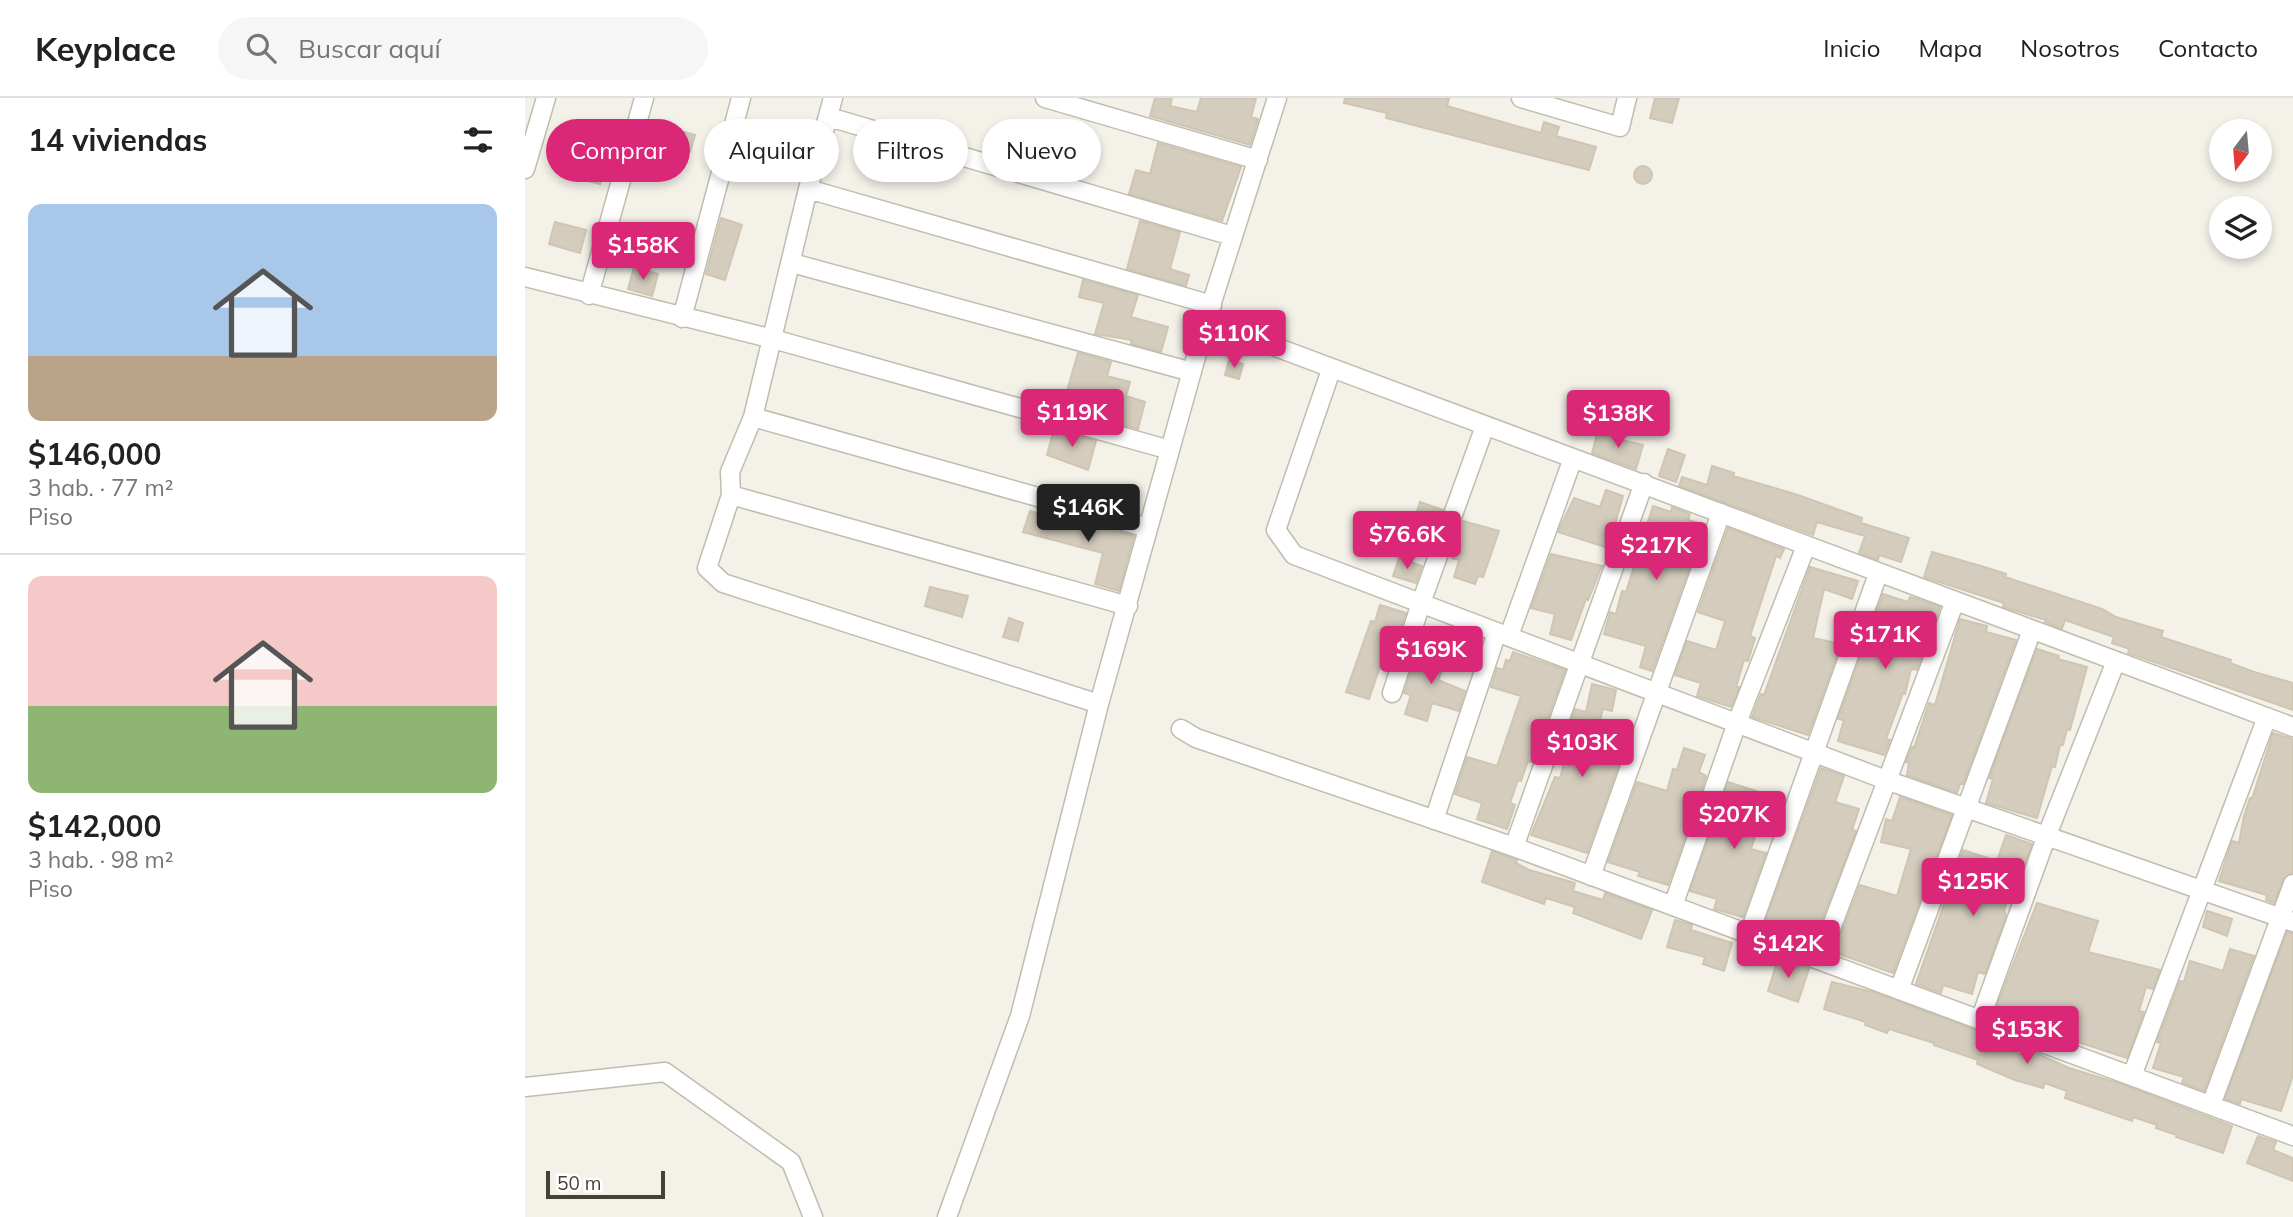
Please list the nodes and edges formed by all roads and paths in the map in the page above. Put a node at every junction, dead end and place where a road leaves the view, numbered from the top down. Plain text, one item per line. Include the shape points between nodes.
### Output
1 (546, 98) edge
2 (644, 98) edge
3 (741, 98) edge
4 (833, 98) edge
5 (1045, 98) edge
6 (1277, 98) edge
7 (1521, 98) edge
8 (1627, 98) edge
9 (829, 117) junction
10 (1258, 160) junction
11 (525, 169) edge
12 (807, 189) junction
13 (1233, 236) junction
14 (792, 263) junction
15 (525, 277) edge
16 (589, 295) junction
17 (1209, 313) junction
18 (681, 318) junction
19 (773, 339) junction
20 (1331, 370) junction
21 (1192, 372) junction
22 (753, 417) junction
23 (1485, 426) junction
24 (1170, 450) junction
25 (1573, 458) junction
26 (1644, 483) junction
27 (731, 495) junction
28 (1721, 513) junction
29 (1148, 527) junction
30 (1806, 546) junction
31 (1878, 574) junction
32 (1955, 601) junction
33 (1421, 603) junction
34 (1128, 606) junction
35 (2032, 630) junction
36 (1503, 634) junction
37 (2116, 661) junction
38 (1579, 663) junction
39 (1657, 692) junction
40 (1392, 693) dead end
41 (1099, 704) junction
42 (2267, 717) junction
43 (1737, 723) junction
44 (2293, 727) edge
45 (1181, 729) dead end
46 (1815, 753) junction
47 (1887, 780) junction
48 (1966, 809) junction
49 (1434, 820) junction
50 (2047, 835) junction
51 (1514, 848) junction
52 (1591, 876) junction
53 (2293, 884) edge
54 (2203, 893) junction
55 (1673, 906) junction
56 (2287, 920) edge
57 (1749, 934) junction
58 (1819, 960) junction
59 (1899, 990) junction
60 (1980, 1020) junction
61 (2131, 1076) junction
62 (525, 1087) edge
63 (2211, 1105) junction
64 (2292, 1131) edge
65 (813, 1217) edge
66 (947, 1217) edge

1 - 11 street
2 - 16 street
3 - 18 street
4 - 9 street
5 - 10 street
6 - 10 street
7 - 8 street via 1620,127
9 - 12 street
9 - 13 street
10 - 13 street
12 - 14 street
12 - 17 street
13 - 17 street
14 - 19 street
14 - 21 street
15 - 16 street
16 - 18 street
17 - 20 street
17 - 21 street
18 - 19 street
19 - 22 street
19 - 24 street
20 - 23 street
20 - 33 street via 1276,530 1294,555
21 - 24 street
22 - 27 street via 730,472
22 - 29 street
23 - 25 street
23 - 33 street
24 - 29 street
25 - 26 street
25 - 36 street
26 - 28 street
26 - 38 street
27 - 34 street
27 - 41 street via 706,568 723,583
28 - 30 street
28 - 39 street
29 - 34 street
30 - 31 street
30 - 43 street
31 - 32 street
31 - 46 street
32 - 35 street
32 - 47 street
33 - 36 street
33 - 40 street
34 - 41 street
35 - 37 street
35 - 48 street
36 - 38 street
36 - 49 street
37 - 42 street
37 - 50 street
38 - 39 street
38 - 51 street
39 - 43 street
39 - 52 street
41 - 66 street via 1020,1016
42 - 44 street
42 - 54 street
43 - 46 street
43 - 55 street
45 - 49 street
46 - 47 street
46 - 57 street
47 - 48 street
47 - 58 street
48 - 50 street
48 - 59 street
49 - 51 street
50 - 54 street
50 - 60 street
51 - 52 street
52 - 55 street
53 - 56 street
54 - 56 street
54 - 61 street
55 - 57 street
56 - 63 street
57 - 58 street
58 - 59 street
59 - 60 street
60 - 61 street
61 - 63 street
62 - 65 street via 665,1072 791,1162
63 - 64 street

